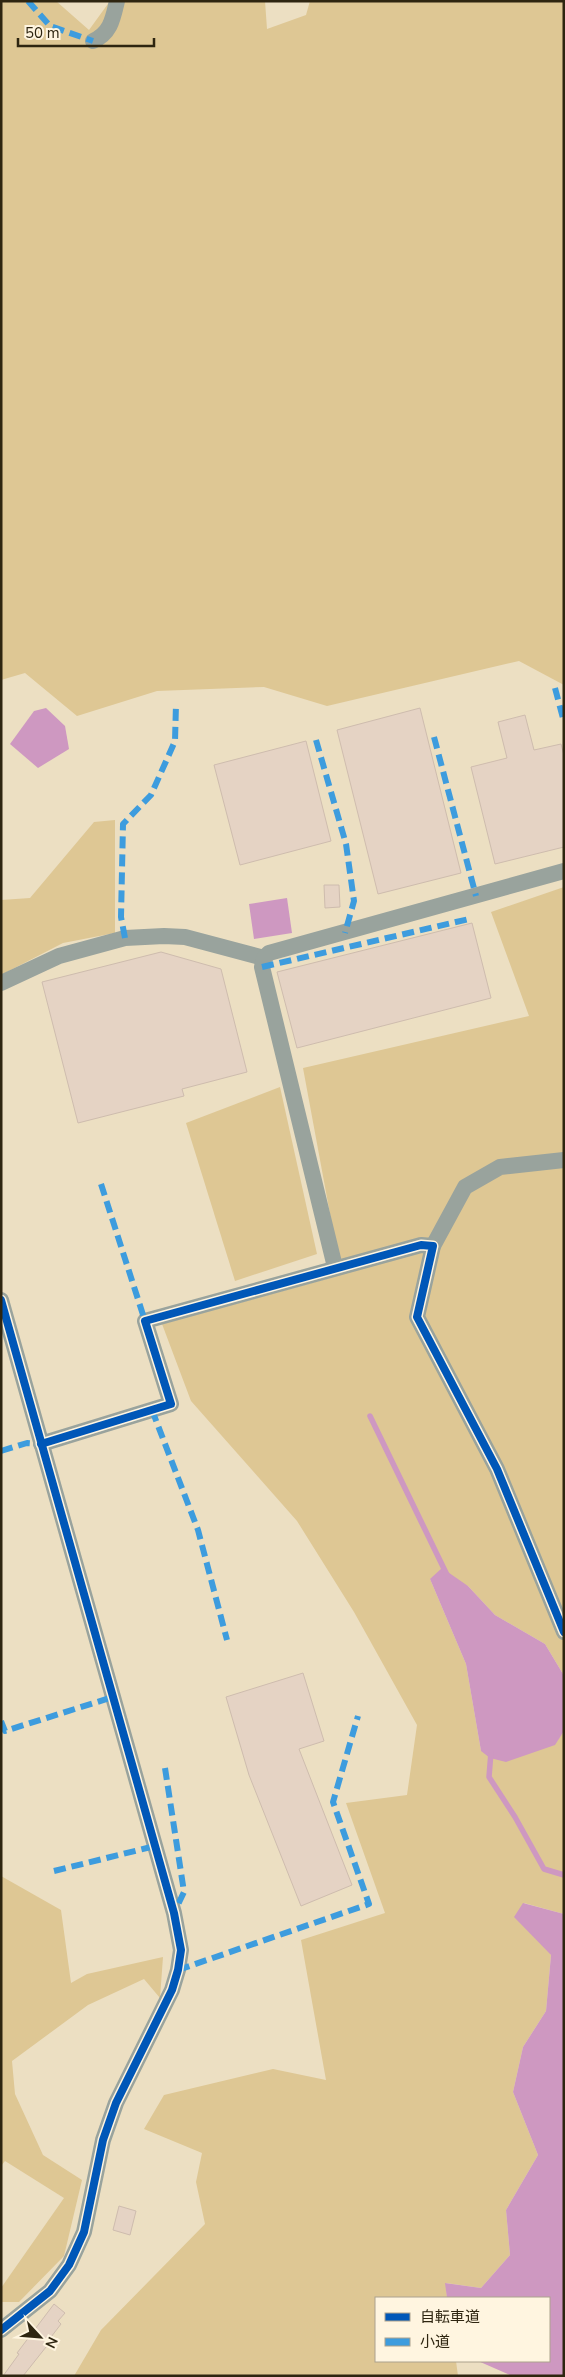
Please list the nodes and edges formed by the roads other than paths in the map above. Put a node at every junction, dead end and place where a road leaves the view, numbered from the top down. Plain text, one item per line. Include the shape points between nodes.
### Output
1 (117, 1) edge
2 (94, 41) dead end
3 (564, 871) edge
4 (264, 958) junction
5 (1, 984) edge
6 (564, 1160) edge
7 (433, 1246) junction
8 (335, 1267) junction
9 (1, 1300) edge
10 (41, 1444) junction
11 (564, 1632) edge
12 (1, 2330) edge

1 - 2 street via 111,26
3 - 4 street via 269,953
4 - 5 street via 185,938 125,938 60,956
4 - 8 street via 262,967
6 - 7 street via 500,1166 465,1187
7 - 8 street via 421,1245
7 - 11 street via 417,1317 497,1469
8 - 10 street via 145,1321 171,1404
9 - 10 street
10 - 12 street via 174,1913 181,1950 172,1990 116,2103 103,2140 84,2232 69,2265 50,2291

